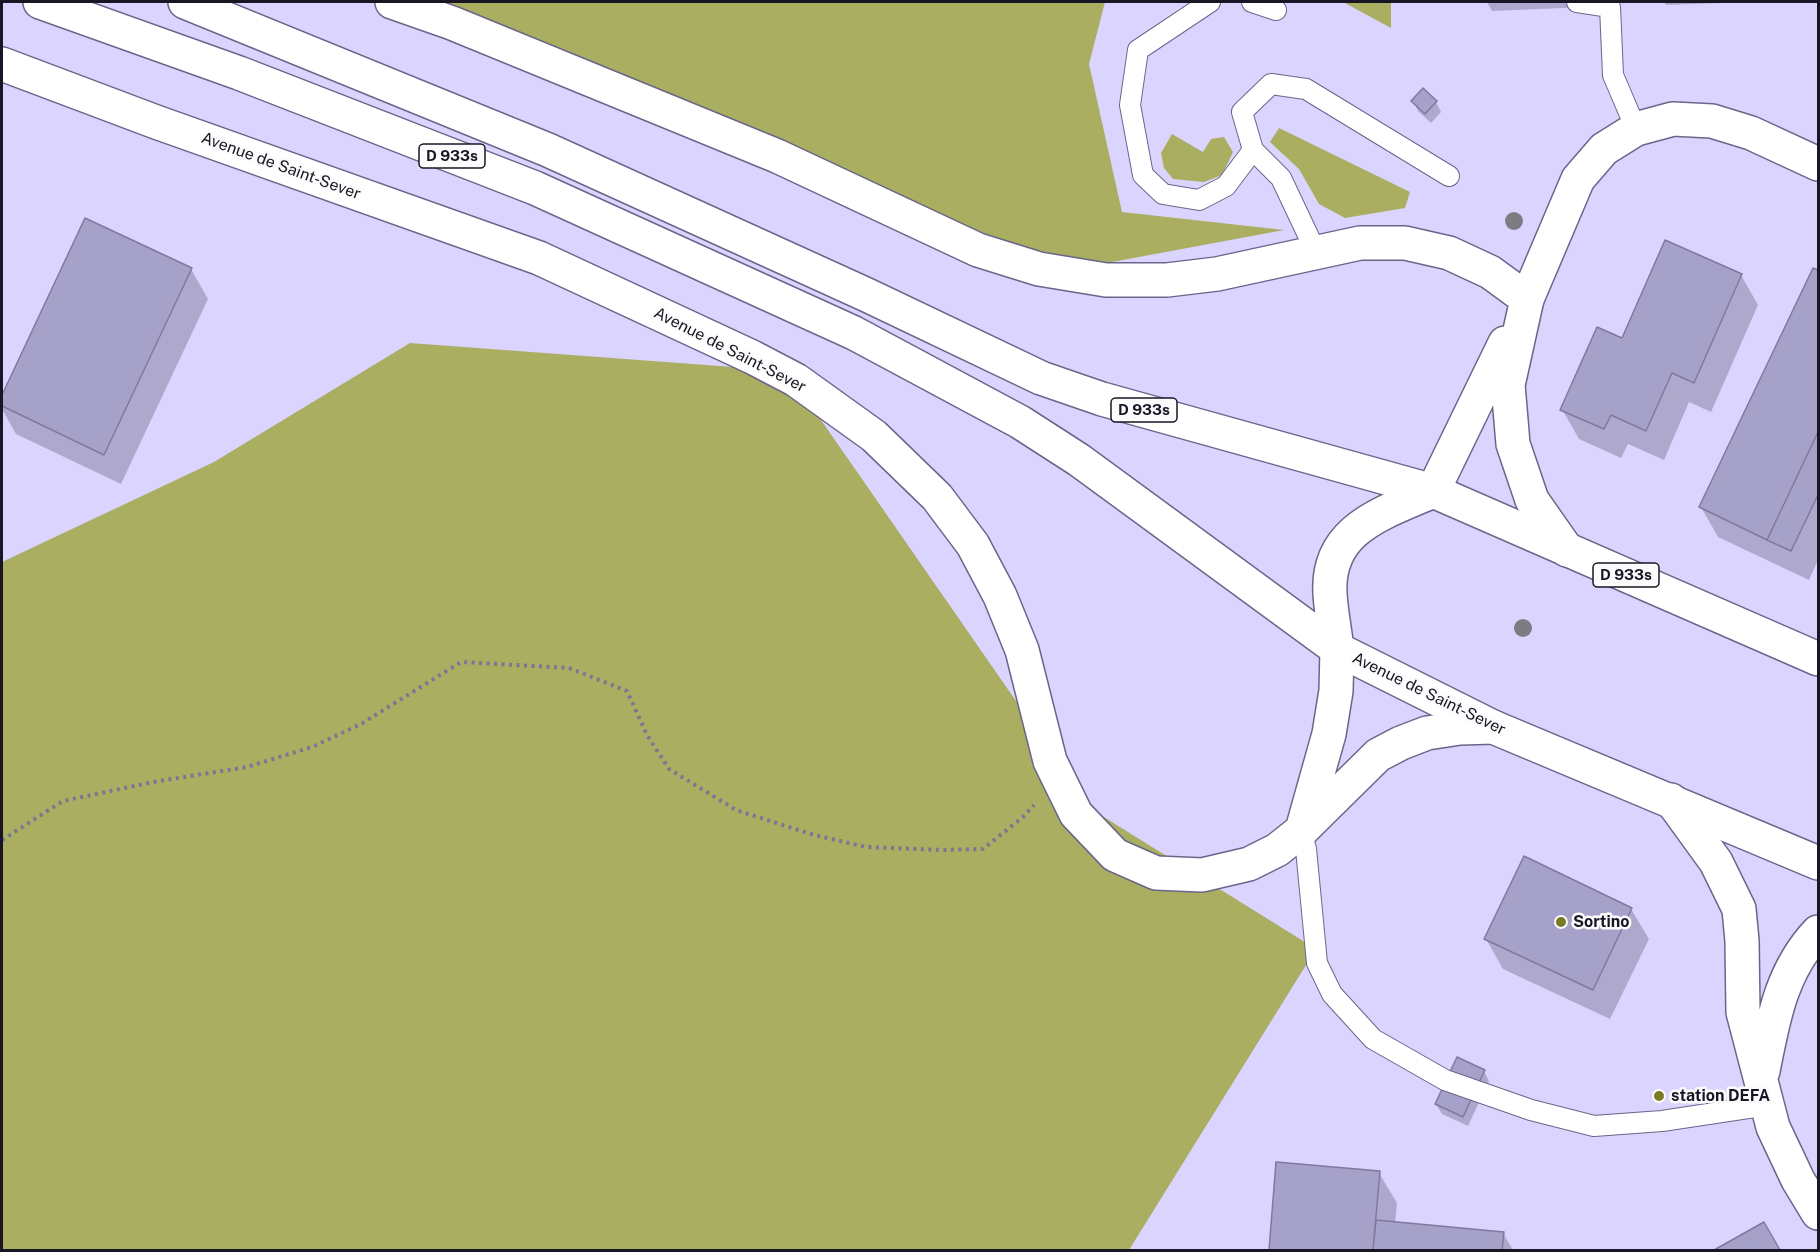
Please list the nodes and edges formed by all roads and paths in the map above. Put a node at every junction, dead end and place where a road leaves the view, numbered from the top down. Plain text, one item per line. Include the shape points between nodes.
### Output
1 (40, 2) edge
2 (185, 2) edge
3 (392, 2) edge
4 (1210, 2) edge
5 (1252, 2) edge
6 (1576, 2) edge
7 (1610, 4) edge
8 (1276, 10) dead end
9 (2, 64) edge
10 (1636, 129) junction
11 (1253, 150) junction
12 (1818, 164) edge
13 (1449, 176) dead end
14 (1316, 252) junction
15 (1527, 298) junction
16 (1433, 491) junction
17 (1568, 550) junction
18 (1337, 649) junction
19 (1818, 659) edge
20 (1493, 727) junction
21 (1671, 800) junction
22 (1076, 814) junction
23 (1301, 831) junction
24 (2, 840) edge
25 (1818, 863) edge
26 (1818, 932) edge
27 (1765, 1092) junction
28 (1818, 1213) edge

1 - 18 street, D 933s via 239,73 535,188 854,333 1020,422 1079,460
2 - 16 street, D 933s via 548,150 1041,378 1102,399
3 - 14 street via 777,156 978,250 1039,269 1106,280 1167,280 1217,274
4 - 11 lane via 1138,50 1130,105 1143,175 1163,194 1199,200 1226,186
5 - 8 lane
6 - 7 lane
7 - 10 lane via 1612,75
9 - 22 street, Avenue de Saint-Sever via 539,258 796,380 874,436 938,497 973,544 1022,650 1050,761
10 - 12 street via 1673,119 1712,121
10 - 15 street via 1604,148 1578,179
11 - 13 lane via 1242,111 1271,84 1306,89
11 - 14 lane via 1281,178
14 - 15 street via 1360,243 1406,243 1449,253 1490,272
15 - 16 street
15 - 17 street via 1508,384 1513,444 1532,500
16 - 17 street, D 933s
16 - 18 street via 1370,519 1346,539 1336,555 1330,592
17 - 19 street, D 933s
18 - 20 street, Avenue de Saint-Sever / D 933s
18 - 23 street, Avenue de Saint-Sever via 1329,734
20 - 21 street, Avenue de Saint-Sever / D 933s
20 - 23 street via 1427,733 1378,755
21 - 25 street, Avenue de Saint-Sever / D 933s
21 - 27 street via 1716,862 1739,909 1743,1012
22 - 23 street, Avenue de Saint-Sever via 1115,855 1156,873 1202,874 1249,864 1277,850
22 - 24 path via 1043,794 1023,818 983,849 866,847 814,835 736,810 669,769 647,735 627,692 569,668 461,662 361,724 312,747 247,768 63,801
23 - 27 lane via 1317,963 1332,994 1373,1039 1445,1080 1531,1110 1594,1126 1662,1122
26 - 27 street via 1782,988 1774,1016
27 - 28 street via 1773,1127

